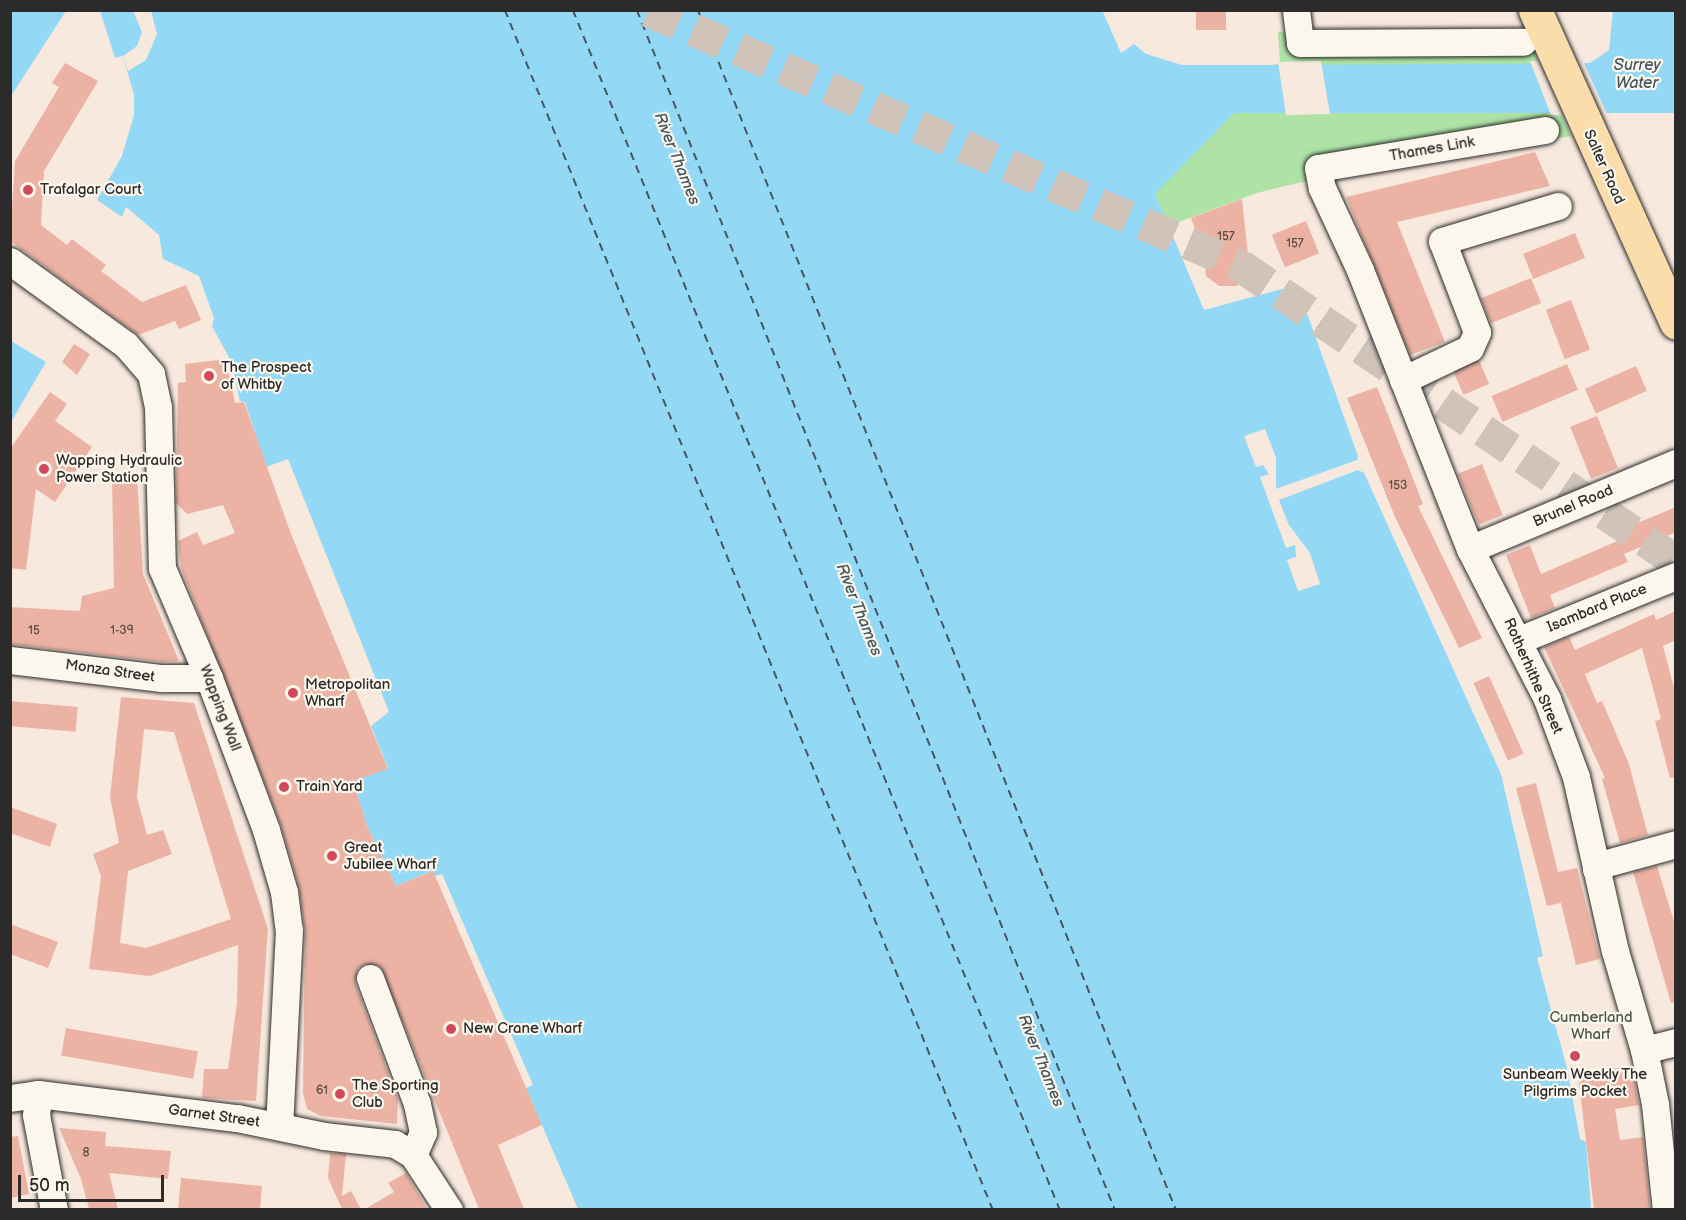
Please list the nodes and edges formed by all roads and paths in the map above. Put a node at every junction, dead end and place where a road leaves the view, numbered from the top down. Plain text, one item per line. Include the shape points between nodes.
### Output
1 (1296, 10) edge
2 (1532, 23) edge
3 (1545, 130) dead end
4 (1318, 168) joint
5 (1558, 206) dead end
6 (10, 261) edge
7 (1676, 323) edge
8 (1403, 380) junction
9 (1676, 463) edge
10 (1470, 549) junction
11 (1676, 576) edge
12 (1519, 640) junction
13 (10, 660) edge
14 (209, 678) junction
15 (1676, 844) edge
16 (1596, 869) junction
17 (370, 978) dead end
18 (1676, 1042) edge
19 (1644, 1050) junction
20 (38, 1094) junction
21 (10, 1098) edge
22 (279, 1125) junction
23 (413, 1155) junction
24 (54, 1209) edge
25 (449, 1209) edge
26 (1666, 1209) edge

1 - 2 street via 1300,42
2 - 7 main road, Salter Road
3 - 4 street, Thames Link
4 - 8 street, Rotherhithe Street via 1322,188
5 - 8 street via 1442,241 1477,332 1470,348
6 - 14 street, Wapping Wall via 126,345 151,374 158,407 162,568
8 - 10 street, Rotherhithe Street
9 - 10 street, Brunel Road
10 - 12 street, Rotherhithe Street
11 - 12 street, Isambard Place
12 - 16 street, Rotherhithe Street via 1547,699 1576,777
13 - 14 street, Monza Street via 162,678
14 - 22 street, Wapping Wall via 266,830 284,892 289,930
15 - 16 street
16 - 19 street, Rotherhithe Street
17 - 23 street via 417,1104 423,1132
18 - 19 street
19 - 26 street, Rotherhithe Street via 1655,1104
20 - 21 street, Garnet Street
20 - 22 street, Garnet Street
20 - 24 street via 36,1116
22 - 23 street, Garnet Street via 324,1137 395,1144
23 - 25 street

